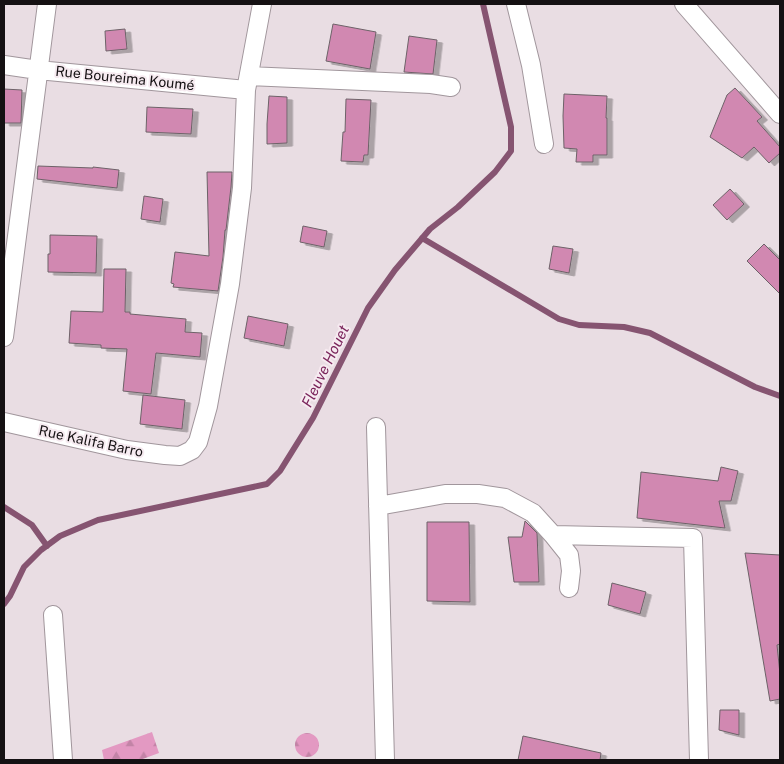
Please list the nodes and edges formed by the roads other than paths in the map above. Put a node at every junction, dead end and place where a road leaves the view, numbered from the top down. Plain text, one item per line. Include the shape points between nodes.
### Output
1 (47, 4) edge
2 (262, 4) edge
3 (516, 4) edge
4 (684, 4) edge
5 (4, 65) edge
6 (38, 70) junction
7 (248, 83) junction
8 (451, 87) dead end
9 (780, 114) edge
10 (544, 144) dead end
11 (4, 337) edge
12 (4, 422) edge
13 (376, 427) dead end
14 (378, 506) junction
15 (554, 535) junction
16 (568, 588) dead end
17 (53, 615) dead end
18 (63, 760) edge
19 (385, 760) edge
20 (699, 760) edge

1 - 6 street
2 - 7 street
3 - 10 street via 531,65
4 - 9 street
5 - 6 street, Rue Boureima Koumé
6 - 7 street, Rue Boureima Koumé
6 - 11 street
7 - 8 street, Rue Boureima Koumé via 431,84
7 - 12 street, Rue Kalifa Barro via 242,188 230,284 208,406 198,442 192,450 180,456 165,455 127,450
13 - 14 street
14 - 15 street via 445,494 505,498 533,514
14 - 19 street
15 - 16 street via 569,555
15 - 20 street via 693,538
17 - 18 street

